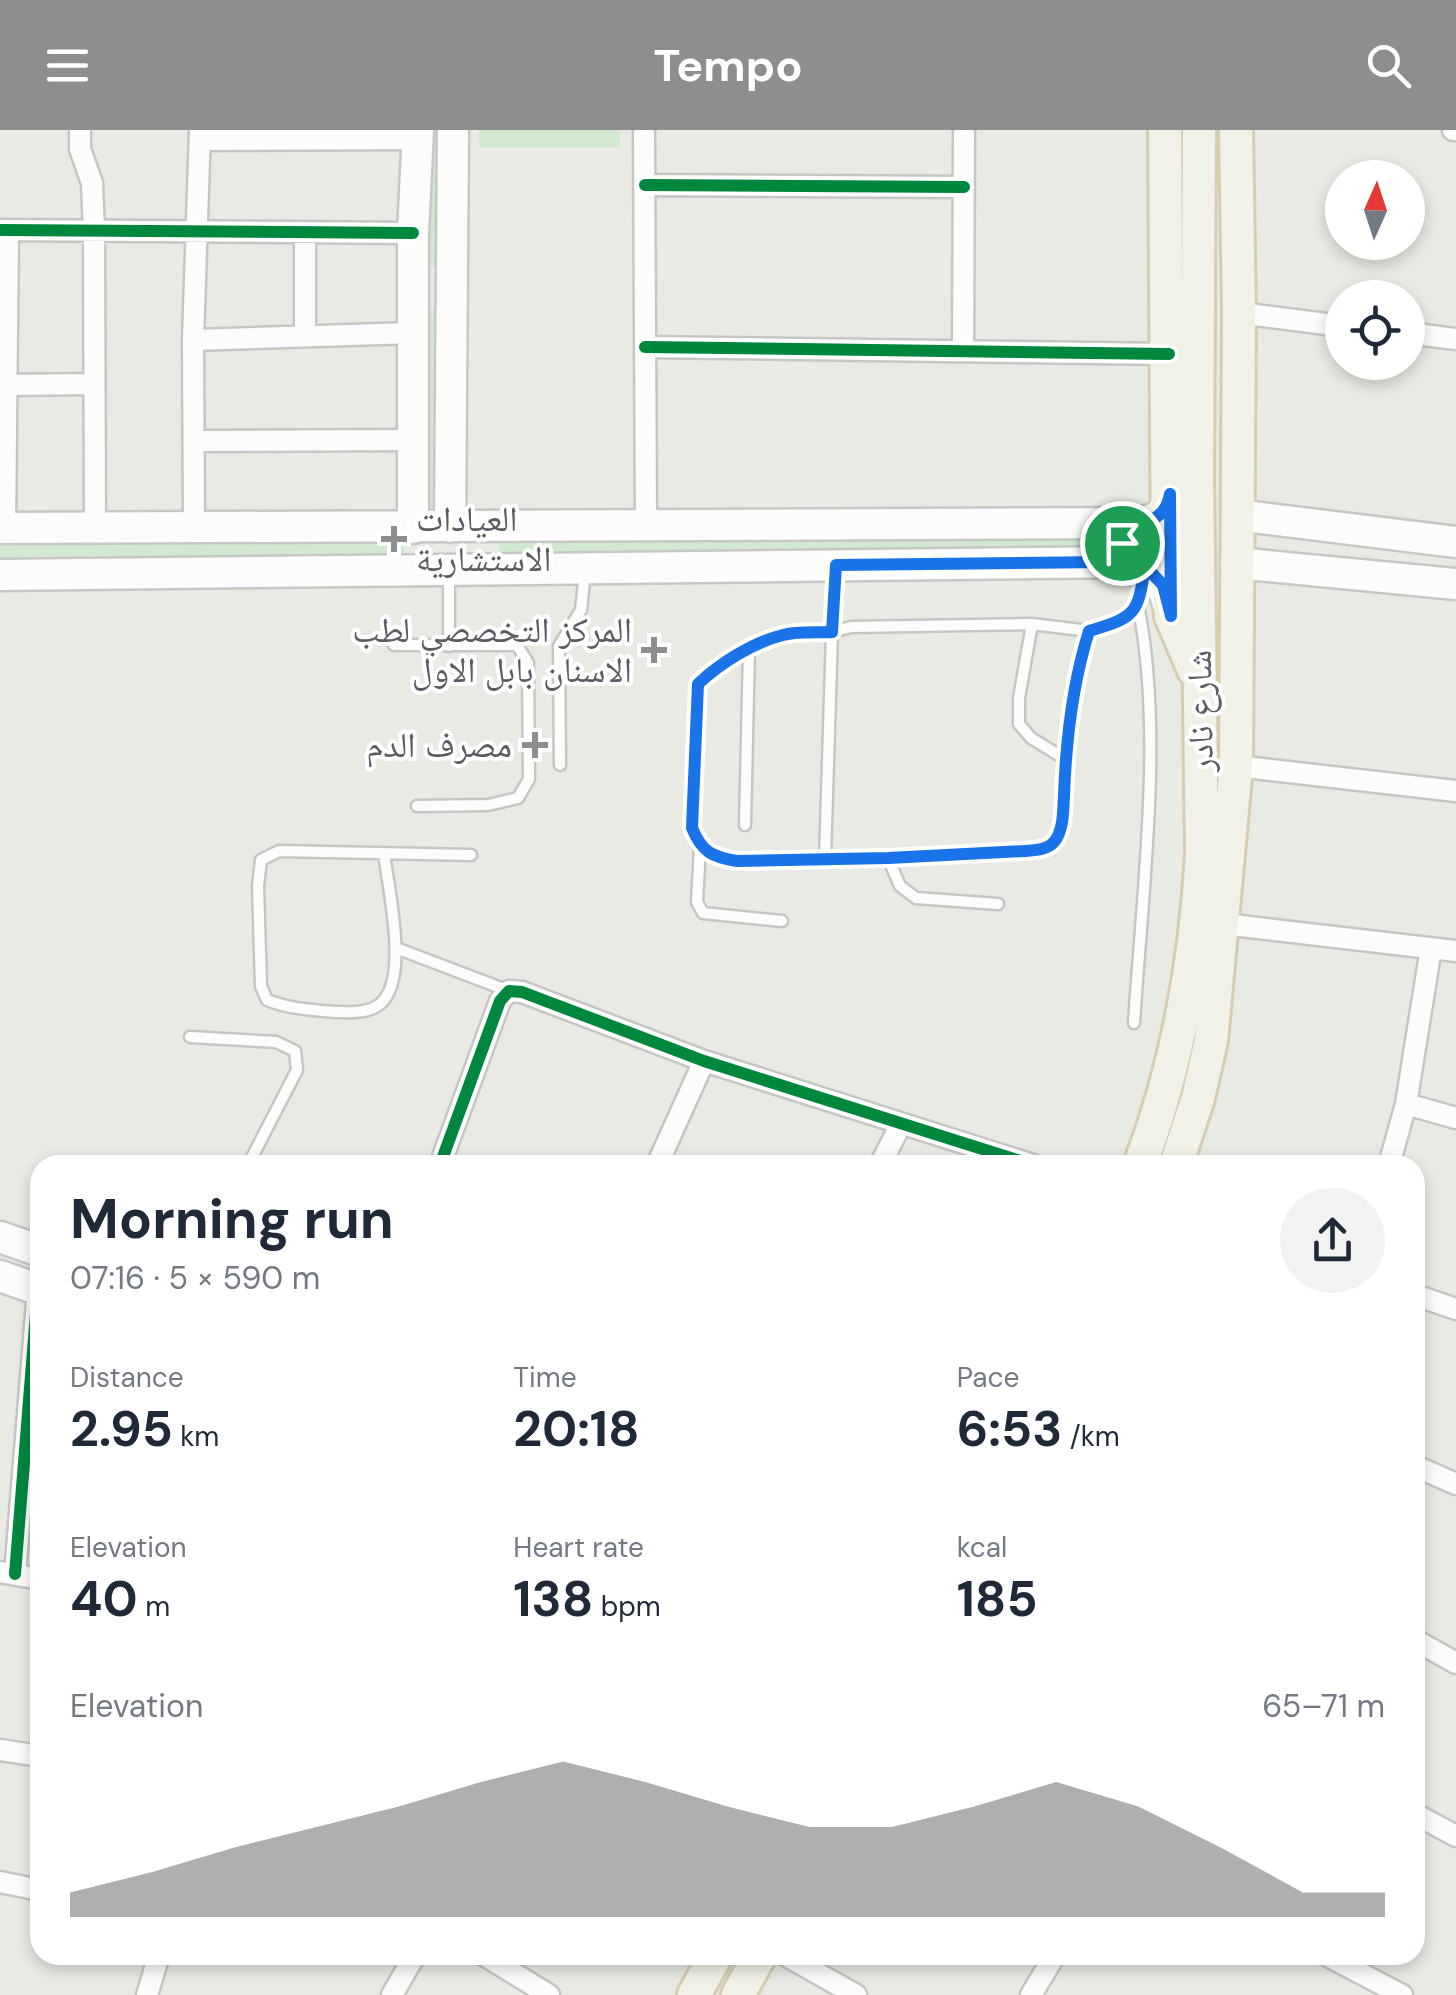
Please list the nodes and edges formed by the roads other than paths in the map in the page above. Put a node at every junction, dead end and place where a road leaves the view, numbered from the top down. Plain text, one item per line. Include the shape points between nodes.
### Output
1 (80, 130) edge
2 (453, 130) edge
3 (644, 130) edge
4 (964, 130) edge
5 (1165, 130) edge
6 (1199, 130) edge
7 (1236, 130) edge
8 (418, 134) edge
9 (200, 135) edge
10 (645, 185) junction
11 (964, 187) junction
12 (4, 230) edge
13 (94, 231) junction
14 (413, 233) junction
15 (197, 234) junction
16 (305, 234) junction
17 (413, 284) junction
18 (452, 285) junction
19 (1239, 313) junction
20 (1325, 324) edge
21 (412, 333) junction
22 (305, 336) junction
23 (1425, 336) edge
24 (1456, 339) edge
25 (193, 340) junction
26 (645, 347) junction
27 (964, 350) junction
28 (1169, 354) junction
29 (4, 379) edge
30 (94, 384) junction
31 (413, 440) junction
32 (194, 441) junction
33 (1170, 494) junction
34 (1237, 515) junction
35 (1100, 522) junction
36 (646, 525) junction
37 (194, 526) junction
38 (94, 527) junction
39 (450, 527) junction
40 (3, 528) edge
41 (413, 528) junction
42 (1456, 542) edge
43 (1100, 562) junction
44 (1236, 563) junction
45 (836, 565) junction
46 (1145, 566) junction
47 (585, 568) junction
48 (450, 570) junction
49 (0, 575) edge
50 (1456, 584) edge
51 (1138, 605) junction
52 (1171, 616) junction
53 (1032, 624) junction
54 (1089, 631) junction
55 (832, 632) junction
56 (394, 645) dead end
57 (450, 646) junction
58 (749, 650) junction
59 (1200, 703) junction
60 (1065, 758) junction
61 (560, 765) dead end
62 (1236, 766) junction
63 (1456, 791) edge
64 (418, 806) dead end
65 (745, 825) dead end
66 (700, 846) junction
67 (384, 853) junction
68 (471, 855) dead end
69 (888, 858) junction
70 (825, 859) junction
71 (998, 904) dead end
72 (782, 921) dead end
73 (1223, 924) junction
74 (396, 948) junction
75 (1431, 948) junction
76 (1456, 951) edge
77 (509, 991) junction
78 (1134, 1023) dead end
79 (190, 1037) dead end
80 (704, 1062) junction
81 (1406, 1104) junction
82 (1456, 1118) edge
83 (902, 1124) junction
84 (253, 1155) edge
85 (444, 1155) edge
86 (662, 1155) edge
87 (885, 1155) edge
88 (1001, 1155) edge
89 (1143, 1155) edge
90 (1179, 1155) edge
91 (1392, 1155) edge
92 (0, 1238) edge
93 (30, 1248) edge
94 (0, 1276) edge
95 (30, 1287) edge
96 (1425, 1298) edge
97 (1456, 1309) edge
98 (30, 1372) edge
99 (1425, 1470) edge
100 (1456, 1484) edge
101 (8, 1573) edge
102 (1425, 1645) edge
103 (1456, 1662) edge
104 (0, 1750) edge
105 (30, 1754) edge
106 (1425, 1819) edge
107 (1456, 1836) edge
108 (0, 1882) edge
109 (30, 1888) edge
110 (156, 1965) edge
111 (409, 1965) edge
112 (500, 1965) edge
113 (710, 1965) edge
114 (754, 1965) edge
115 (803, 1965) edge
116 (1049, 1965) edge
117 (1345, 1965) edge
118 (147, 1995) edge
119 (392, 1995) edge
120 (550, 1995) edge
121 (694, 1995) edge
122 (738, 1995) edge
123 (856, 1995) edge
124 (1032, 1995) edge
125 (1402, 1995) edge

1 - 13 street
2 - 18 main road
3 - 10 street
4 - 11 street
5 - 28 main road
6 - 59 main road, شارع نادر
7 - 19 main road, شارع نادر
8 - 9 street
8 - 14 main road
9 - 15 street
10 - 11 street
10 - 26 street
11 - 27 street
12 - 13 street
12 - 29 street
13 - 15 street
13 - 30 street
14 - 16 street
14 - 17 main road
15 - 16 street
15 - 25 street
16 - 22 street
17 - 18 main road
17 - 21 main road
18 - 39 main road
19 - 20 street
19 - 34 main road, شارع نادر
21 - 22 street
21 - 31 main road
22 - 25 street
23 - 24 street
25 - 32 street
26 - 27 street
26 - 36 street
27 - 28 street
28 - 33 main road
29 - 30 street
29 - 40 street
30 - 38 street
31 - 32 street
31 - 41 main road
32 - 37 street
33 - 35 main road via 1165,512 1148,522
33 - 52 main road
34 - 42 main road
34 - 44 main road, شارع نادر
35 - 36 main road
35 - 43 main road via 1113,526 1122,543 1118,555
36 - 39 main road
37 - 38 main road
37 - 41 main road
38 - 40 main road
39 - 41 main road
43 - 45 main road
43 - 46 main road
44 - 50 main road
44 - 62 main road, شارع نادر
45 - 47 main road
45 - 55 lane
46 - 51 lane
46 - 52 main road via 1163,585
47 - 48 main road
47 - 61 lane via 581,610 560,646
48 - 49 main road
48 - 57 lane
51 - 54 lane via 1127,618
51 - 78 lane via 1147,656 1149,746
52 - 59 main road via 1195,672
53 - 54 lane
53 - 55 lane
53 - 60 lane via 1019,724
54 - 60 lane
55 - 58 lane via 784,634
55 - 70 lane
56 - 57 lane
57 - 64 lane via 517,646 528,663 530,779 518,798 488,806
58 - 65 lane
58 - 66 lane via 698,684 692,828
59 - 89 main road, شارع نادر via 1202,854 1192,973
60 - 69 lane via 1062,820 1044,849
62 - 63 street
62 - 73 main road, شارع نادر
66 - 70 lane via 715,858 737,861
66 - 72 lane via 697,902 703,913
67 - 68 lane
67 - 74 lane
67 - 74 lane via 279,851 262,860 260,986 267,1000 290,1009 358,1013 381,1004 394,983
69 - 70 lane
69 - 71 lane via 900,886 916,898
73 - 75 street
73 - 90 main road, شارع نادر via 1211,1041
74 - 77 lane
75 - 76 street
75 - 81 street
77 - 80 street
77 - 85 street via 500,1000
79 - 84 lane via 276,1042 294,1050 297,1070
80 - 83 street
80 - 86 street
81 - 82 street
81 - 91 street
83 - 87 street
83 - 88 street
92 - 93 main road
94 - 95 main road
96 - 97 street
98 - 101 street
99 - 100 street
102 - 103 street
104 - 105 street
106 - 107 street
108 - 109 street
110 - 118 street
111 - 119 street
112 - 120 street
113 - 121 main road
114 - 122 main road
115 - 123 street
116 - 124 street
117 - 125 street

